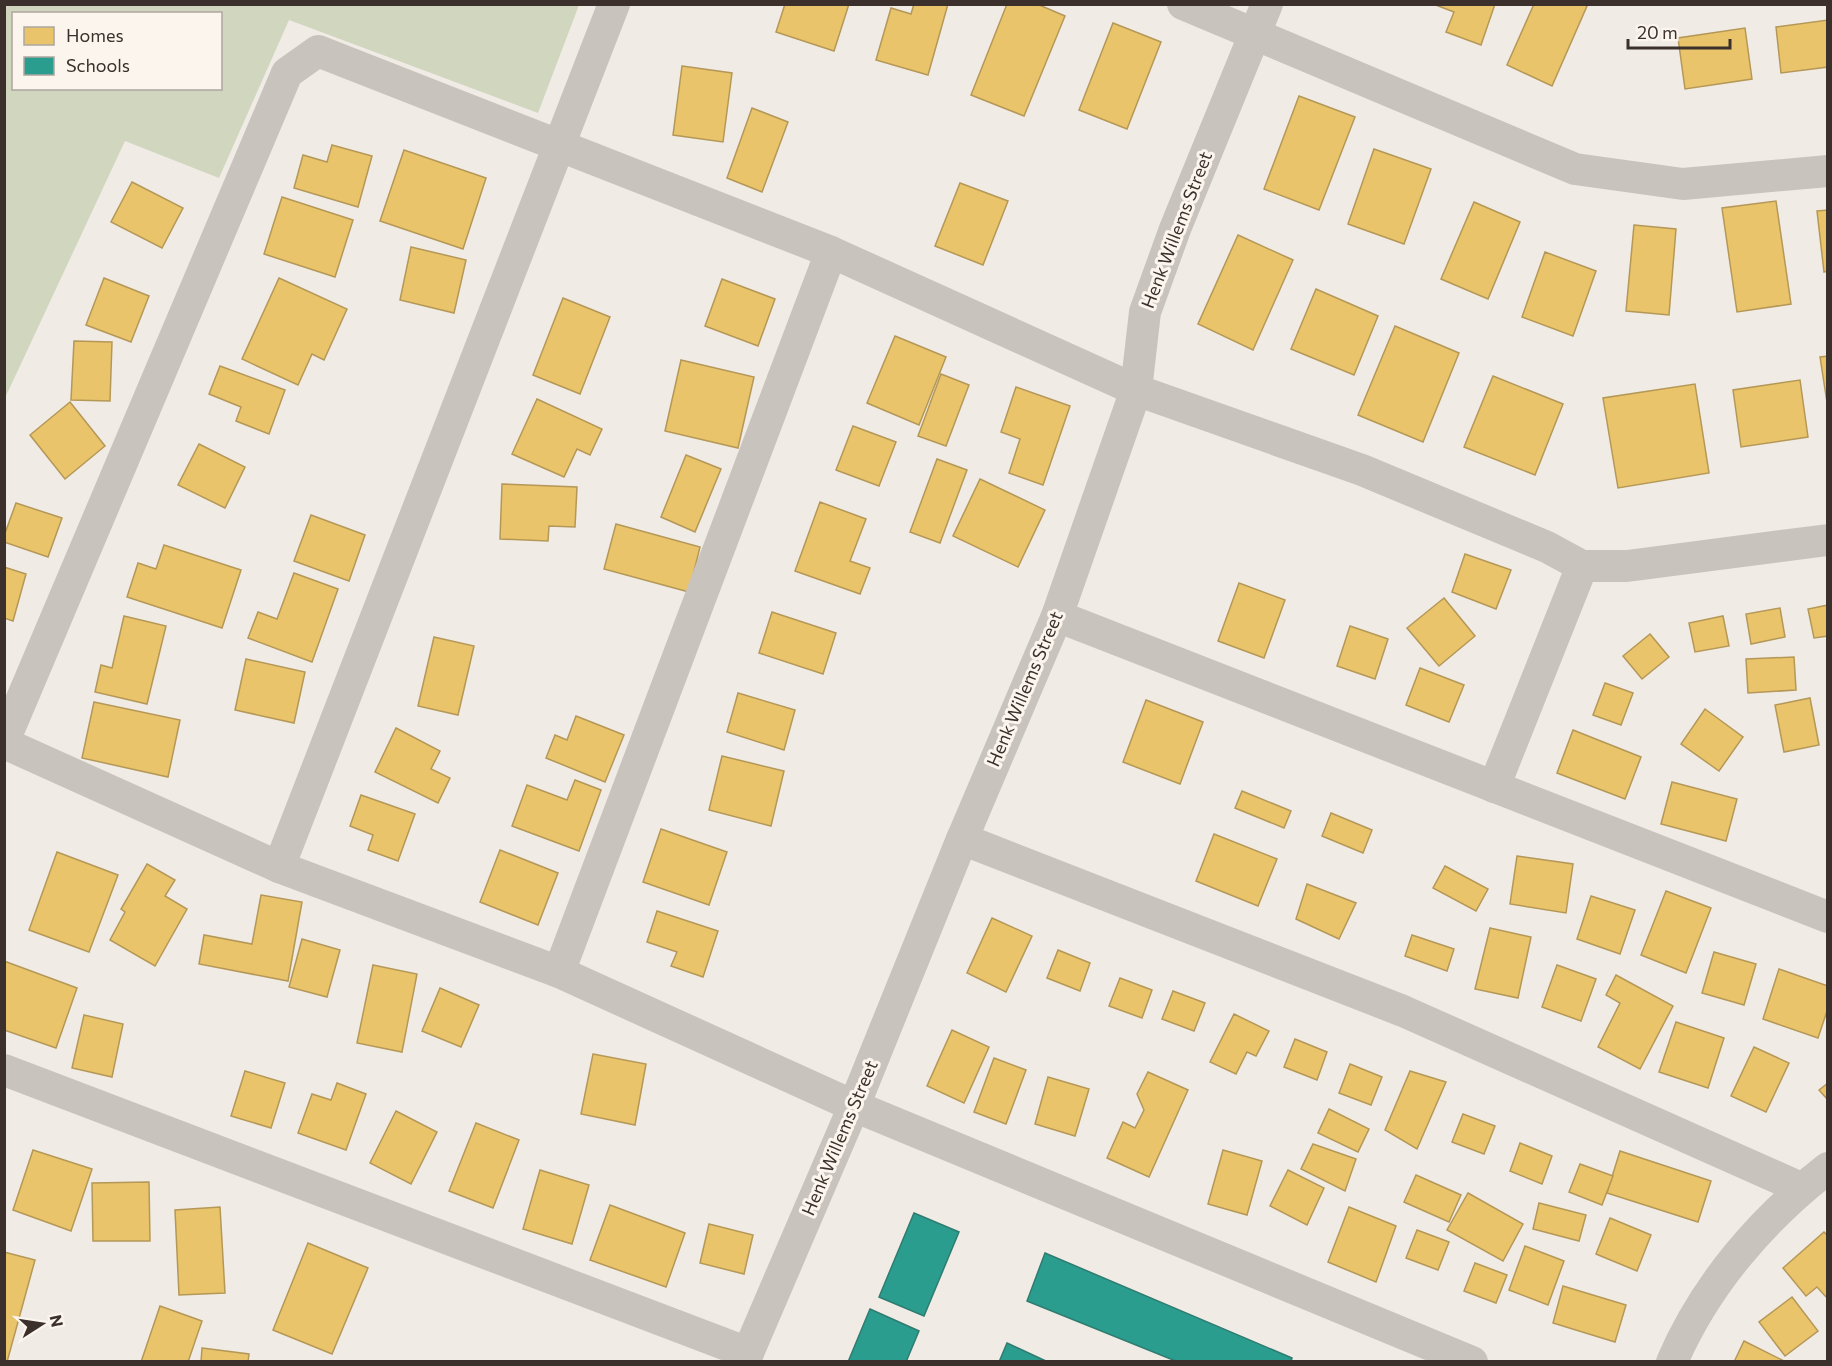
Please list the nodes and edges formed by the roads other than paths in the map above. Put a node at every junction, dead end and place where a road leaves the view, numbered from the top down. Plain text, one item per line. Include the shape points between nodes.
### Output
1 (614, 4) edge
2 (1183, 4) edge
3 (1267, 4) edge
4 (1255, 34) junction
5 (558, 144) junction
6 (1827, 171) edge
7 (831, 252) junction
8 (1136, 390) junction
9 (1827, 540) edge
10 (1582, 566) junction
11 (1056, 616) junction
12 (4, 742) edge
13 (1494, 787) junction
14 (962, 839) junction
15 (279, 867) junction
16 (1827, 918) edge
17 (560, 972) junction
18 (4, 1070) edge
19 (854, 1106) junction
20 (1827, 1168) edge
21 (1801, 1188) junction
22 (746, 1357) edge
23 (1472, 1362) edge
24 (1672, 1362) edge

1 - 5 street
2 - 4 street
3 - 4 street, Henk Willems Street
4 - 6 street via 1575,169 1683,184
4 - 8 street, Henk Willems Street via 1145,312
5 - 7 street
5 - 12 street via 318,51 287,73
5 - 15 street
7 - 8 street
7 - 17 street
8 - 10 street via 1362,470 1547,547
8 - 11 street, Henk Willems Street
9 - 10 street via 1627,566
10 - 13 street
11 - 13 street
11 - 14 street, Henk Willems Street
12 - 15 street
13 - 16 street
14 - 19 street, Henk Willems Street
14 - 21 street via 1402,1011
15 - 17 street
17 - 19 street
18 - 22 street
19 - 22 street, Henk Willems Street
19 - 23 street
20 - 21 street
21 - 24 street via 1760,1228 1719,1278

